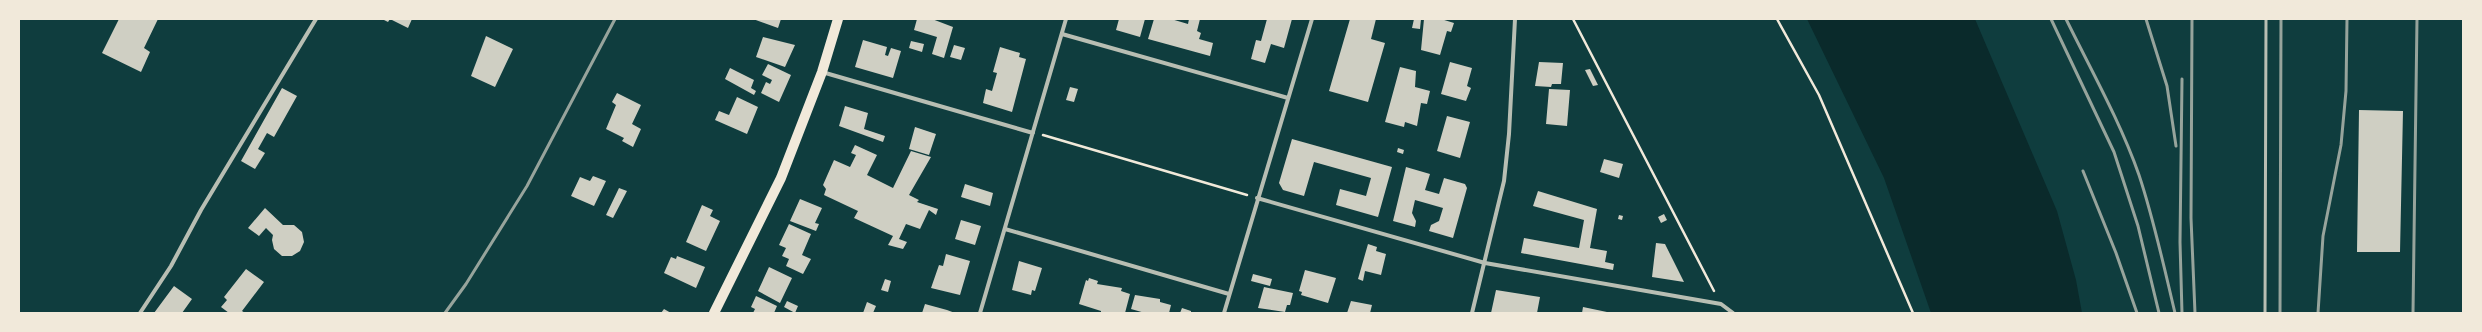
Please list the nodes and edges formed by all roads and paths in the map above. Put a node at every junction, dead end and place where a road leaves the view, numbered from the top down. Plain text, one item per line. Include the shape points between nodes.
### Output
1 (316, 19) edge
2 (838, 19) edge
3 (1066, 19) edge
4 (1312, 19) edge
5 (1515, 19) edge
6 (1573, 19) edge
7 (1777, 19) edge
8 (2266, 19) edge
9 (1062, 34) junction
10 (822, 72) junction
11 (1288, 98) junction
12 (1033, 133) junction
13 (1257, 198) junction
14 (1005, 229) junction
15 (1485, 263) junction
16 (1229, 294) junction
17 (1721, 304) junction
18 (140, 313) edge
19 (714, 313) edge
20 (980, 313) edge
21 (1224, 313) edge
22 (1472, 313) edge
23 (1733, 313) edge
24 (1914, 313) edge
25 (2265, 313) edge

1 - 18 street via 201,210 171,266
2 - 10 main road
3 - 9 street
4 - 11 street
5 - 15 street via 1504,181
6 - 17 path
7 - 24 path via 1819,95
8 - 25 lane
9 - 11 street
9 - 12 street
10 - 12 street
10 - 19 main road via 781,178
11 - 13 street
12 - 13 path
12 - 14 street
13 - 15 street
13 - 16 street
14 - 16 street
14 - 20 street
15 - 17 street
15 - 22 street
16 - 21 street
17 - 23 street

